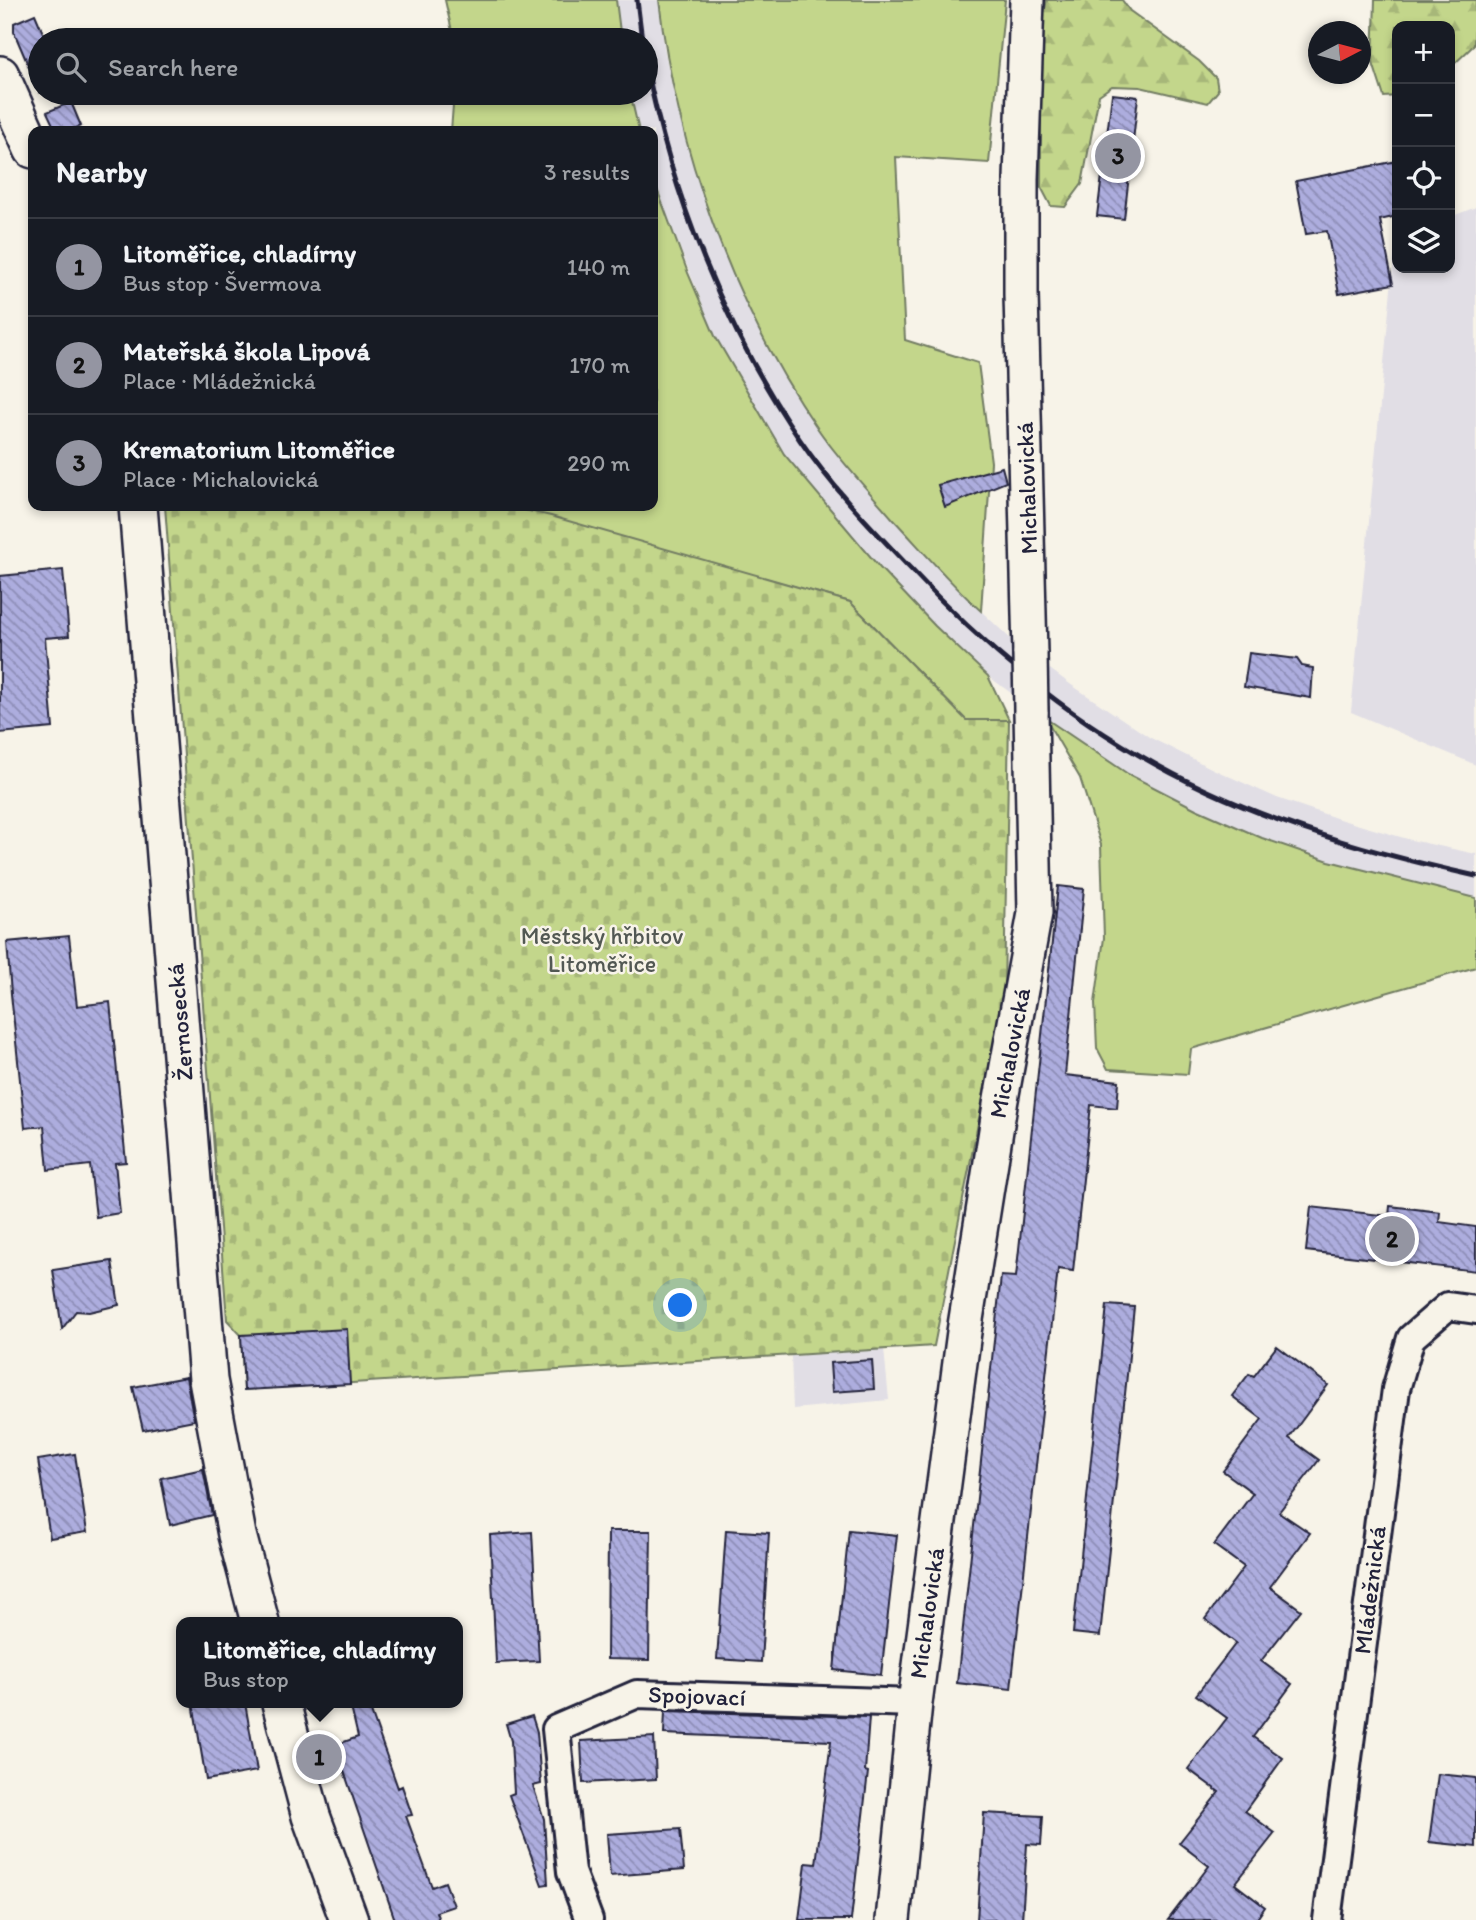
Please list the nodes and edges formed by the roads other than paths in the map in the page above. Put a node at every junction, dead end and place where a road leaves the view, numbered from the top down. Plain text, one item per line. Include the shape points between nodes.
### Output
1 (1027, 0) edge
2 (0, 75) edge
3 (28, 138) edge
4 (138, 511) edge
5 (1476, 1310) edge
6 (259, 1617) edge
7 (915, 1703) junction
8 (282, 1708) edge
9 (349, 1920) edge
10 (589, 1920) edge
11 (892, 1920) edge
12 (1327, 1920) edge

1 - 7 street, Michalovická, bridge via 1021,293 1035,913 964,1332
2 - 3 main road
4 - 6 main road, Žernosecká via 208,1380 237,1535
5 - 12 street, Mládežnická via 1448,1306 1411,1338 1396,1390
7 - 10 street, Spojovací via 638,1694 556,1729 571,1872
7 - 11 street, Michalovická
8 - 9 main road via 311,1816

